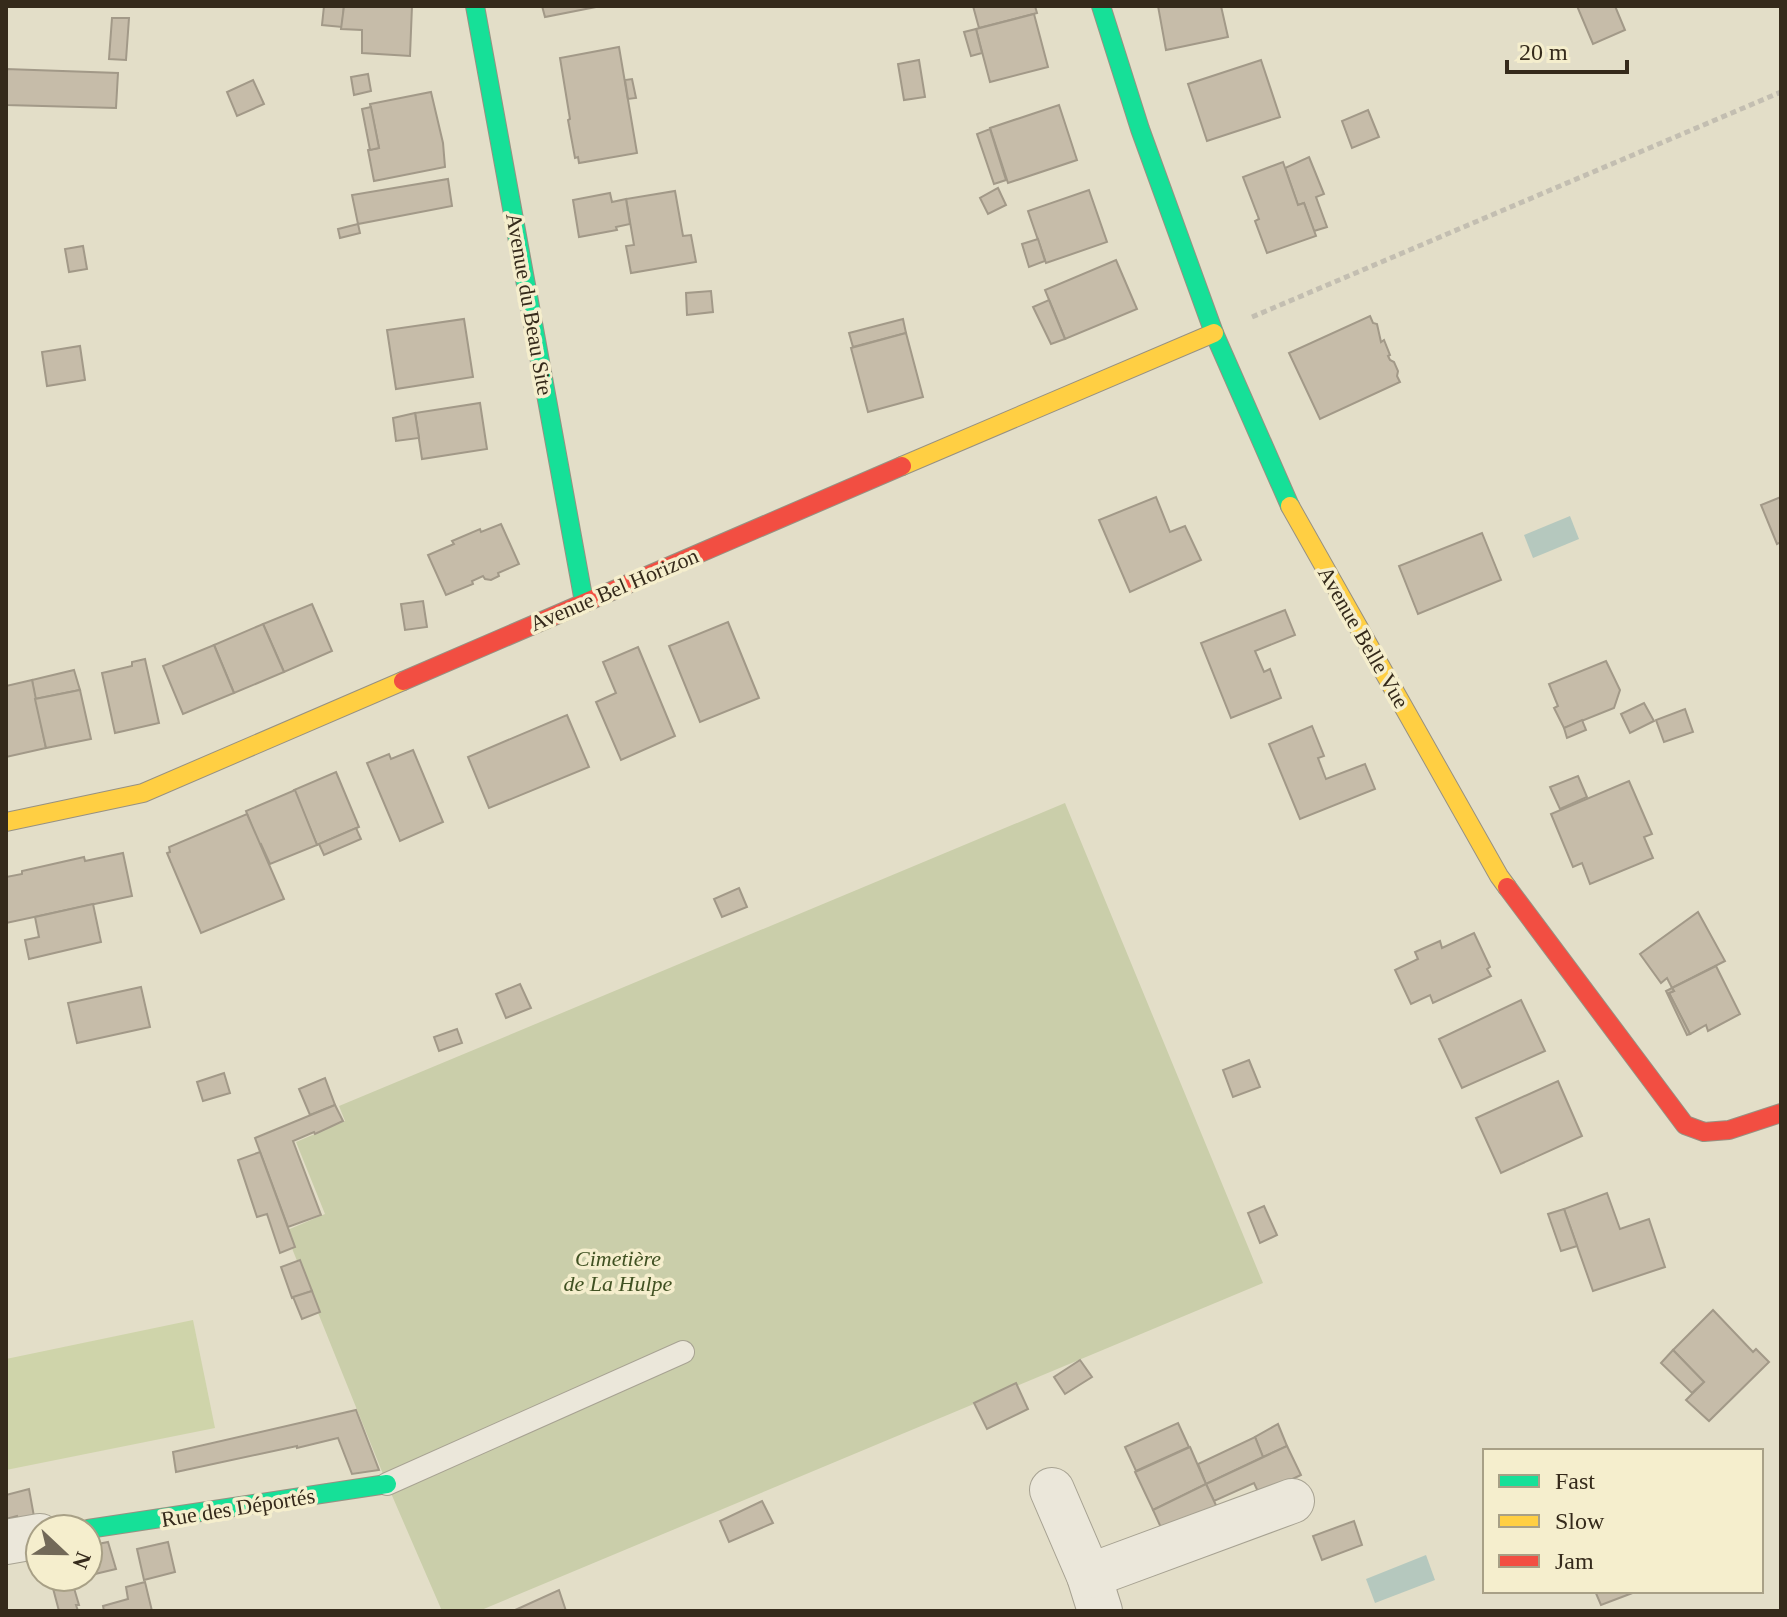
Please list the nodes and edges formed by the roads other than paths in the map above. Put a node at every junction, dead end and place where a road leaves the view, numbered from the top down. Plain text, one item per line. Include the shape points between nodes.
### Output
1 (475, 6) edge
2 (1101, 6) edge
3 (1214, 333) junction
4 (584, 602) junction
5 (6, 822) edge
6 (1781, 1113) edge
7 (683, 1352) dead end
8 (387, 1484) joint
9 (1052, 1490) dead end
10 (1292, 1501) dead end
11 (104, 1527) edge
12 (1094, 1594) edge

1 - 4 street, Avenue du Beau Site
2 - 3 street, Avenue Belle Vue
3 - 4 street, Avenue Bel Horizon
3 - 6 street, Avenue Belle Vue via 1292,511 1499,876 1685,1125 1704,1132 1729,1130
4 - 5 street, Avenue Bel Horizon via 143,793
7 - 8 lane
8 - 11 street, Rue des Déportés
9 - 12 street
10 - 12 street

